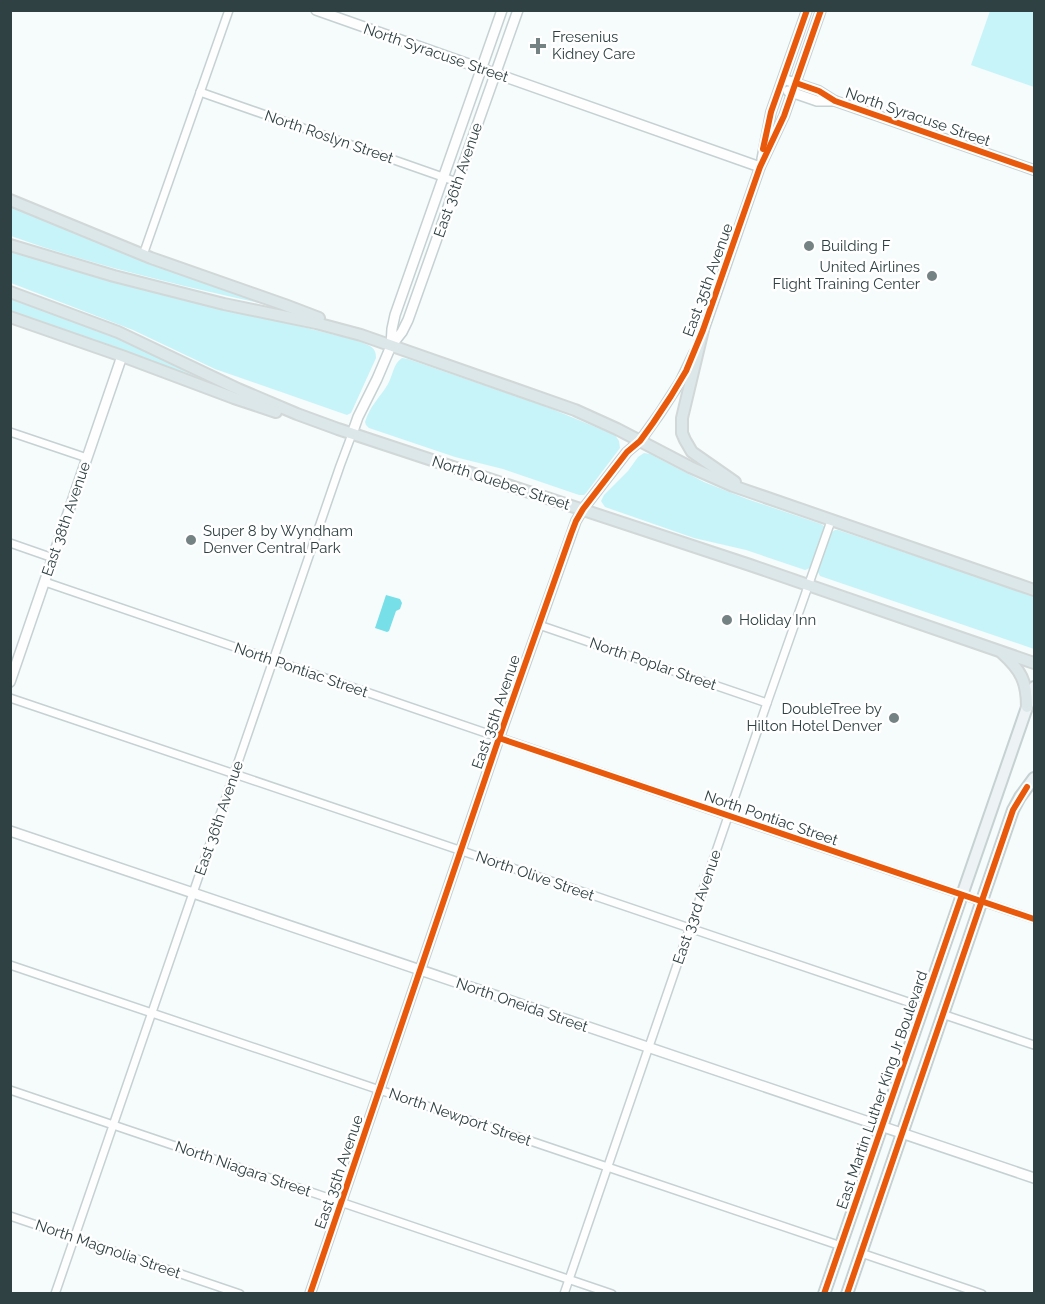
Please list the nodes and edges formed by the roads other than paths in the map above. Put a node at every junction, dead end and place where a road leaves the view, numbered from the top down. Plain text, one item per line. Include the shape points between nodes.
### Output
1 (229, 10) edge
2 (316, 10) edge
3 (502, 10) edge
4 (518, 10) edge
5 (807, 10) edge
6 (820, 10) edge
7 (482, 69) junction
8 (495, 74) junction
9 (782, 83) junction
10 (794, 88) junction
11 (200, 92) junction
12 (760, 167) junction
13 (1035, 170) edge
14 (444, 177) junction
15 (457, 182) junction
16 (10, 200) edge
17 (10, 245) edge
18 (143, 255) junction
19 (10, 292) edge
20 (10, 317) edge
21 (703, 330) junction
22 (361, 335) junction
23 (391, 346) junction
24 (122, 356) junction
25 (297, 414) junction
26 (10, 432) edge
27 (352, 434) junction
28 (640, 441) junction
29 (87, 458) junction
30 (747, 491) junction
31 (583, 509) junction
32 (831, 520) junction
33 (10, 543) edge
34 (53, 558) junction
35 (45, 582) junction
36 (1010, 582) junction
37 (1035, 584) edge
38 (808, 585) junction
39 (1035, 590) edge
40 (539, 625) junction
41 (999, 651) junction
42 (14, 660) edge
43 (273, 661) junction
44 (1035, 663) edge
45 (10, 682) edge
46 (1035, 687) edge
47 (10, 698) edge
48 (767, 703) junction
49 (1027, 707) junction
50 (499, 738) junction
51 (234, 774) junction
52 (1035, 778) edge
53 (1031, 789) edge
54 (728, 816) junction
55 (10, 831) edge
56 (461, 850) junction
57 (193, 893) junction
58 (962, 895) junction
59 (981, 902) junction
60 (1035, 919) edge
61 (690, 928) junction
62 (10, 965) edge
63 (420, 970) junction
64 (923, 1007) junction
65 (152, 1013) junction
66 (942, 1014) junction
67 (1035, 1045) edge
68 (648, 1047) junction
69 (10, 1090) edge
70 (379, 1090) junction
71 (114, 1125) junction
72 (882, 1126) junction
73 (901, 1133) junction
74 (607, 1167) junction
75 (1035, 1178) edge
76 (341, 1202) junction
77 (10, 1216) edge
78 (75, 1238) junction
79 (840, 1246) junction
80 (861, 1253) junction
81 (569, 1279) junction
82 (55, 1293) edge
83 (240, 1293) edge
84 (310, 1293) edge
85 (564, 1293) edge
86 (612, 1293) edge
87 (824, 1293) edge
88 (847, 1293) edge
89 (982, 1293) edge

1 - 11 street
2 - 7 street, North Syracuse Street
3 - 7 street, East 36th Avenue
4 - 8 street, East 36th Avenue
5 - 9 street, East 35th Avenue
6 - 10 street, East 35th Avenue
7 - 8 street, North Syracuse Street
7 - 14 street, East 36th Avenue
8 - 12 street, North Syracuse Street
8 - 15 street, East 36th Avenue
9 - 10 street, North Syracuse Street
9 - 12 street, East 35th Avenue
10 - 12 street, East 35th Avenue
10 - 13 street, North Syracuse Street via 817,101 835,101
11 - 14 street, North Roslyn Street
11 - 18 street
12 - 21 street, East 35th Avenue
14 - 15 street, North Roslyn Street
14 - 23 street, East 36th Avenue via 395,315
15 - 23 street, East 36th Avenue via 408,320
16 - 18 main road
17 - 22 main road via 114,276
18 - 22 main road
19 - 25 main road, North Quebec Street via 118,332
20 - 24 main road
21 - 28 street, East 35th Avenue via 680,382
21 - 30 main road via 682,433 692,452
22 - 23 main road
23 - 27 street, East 36th Avenue
23 - 28 main road via 567,407
24 - 25 main road via 262,408
24 - 29 street, East 38th Avenue
25 - 27 main road, North Quebec Street
26 - 29 street
27 - 31 main road, North Quebec Street
27 - 43 street, East 36th Avenue
28 - 30 main road
28 - 31 street, East 35th Avenue
29 - 34 street, East 38th Avenue
30 - 32 main road
31 - 38 main road, North Quebec Street
31 - 40 street, East 35th Avenue
32 - 36 main road
32 - 38 street, East 33rd Avenue
33 - 34 street
34 - 35 street, East 38th Avenue
35 - 42 street, East 38th Avenue
35 - 43 street, North Pontiac Street
36 - 37 main road
36 - 39 main road
38 - 41 main road, North Quebec Street
38 - 48 street, East 33rd Avenue
40 - 48 street, North Poplar Street
40 - 50 street, East 35th Avenue
41 - 44 main road, North Quebec Street
41 - 49 main road via 1020,672
42 - 45 street, East 38th Avenue
43 - 50 street, North Pontiac Street
43 - 51 street, East 36th Avenue
46 - 49 main road, East Martin Luther King Jr Boulevard
47 - 51 street, North Olive Street
48 - 54 street, East 33rd Avenue
49 - 58 main road, East Martin Luther King Jr Boulevard
50 - 54 street, North Pontiac Street
50 - 56 street, East 35th Avenue
51 - 56 street, North Olive Street
51 - 57 street, East 36th Avenue
52 - 53 main road
53 - 59 main road via 1013,810
54 - 58 street, North Pontiac Street
54 - 61 street, East 33rd Avenue
55 - 57 street, North Oneida Street
56 - 61 street, North Olive Street
56 - 63 street, East 35th Avenue
57 - 63 street, North Oneida Street
57 - 65 street, East 36th Avenue
58 - 59 street, North Pontiac Street
58 - 64 main road, East Martin Luther King Jr Boulevard
59 - 60 street, North Pontiac Street
59 - 66 main road
61 - 64 street, North Olive Street
61 - 68 street, East 33rd Avenue
62 - 65 street, North Newport Street
63 - 68 street, North Oneida Street
63 - 70 street, East 35th Avenue
64 - 72 main road, East Martin Luther King Jr Boulevard
65 - 70 street, North Newport Street
65 - 71 street, East 36th Avenue
66 - 67 street
66 - 73 main road
68 - 72 street, North Oneida Street
68 - 74 street, East 33rd Avenue
69 - 71 street, North Niagara Street
70 - 74 street, North Newport Street
70 - 76 street, East 35th Avenue
71 - 76 street, North Niagara Street
71 - 78 street, East 36th Avenue
72 - 73 street, North Oneida Street
72 - 79 main road, East Martin Luther King Jr Boulevard
73 - 75 street, North Oneida Street
73 - 80 main road
74 - 79 street, North Newport Street
74 - 81 street, East 33rd Avenue
76 - 81 street, North Niagara Street
76 - 84 street, East 35th Avenue
77 - 78 street, North Magnolia Street
78 - 82 street, East 36th Avenue
78 - 83 street, North Magnolia Street
79 - 87 main road, East Martin Luther King Jr Boulevard
80 - 88 main road
80 - 89 street
81 - 85 street, East 33rd Avenue
81 - 86 street, North Niagara Street

